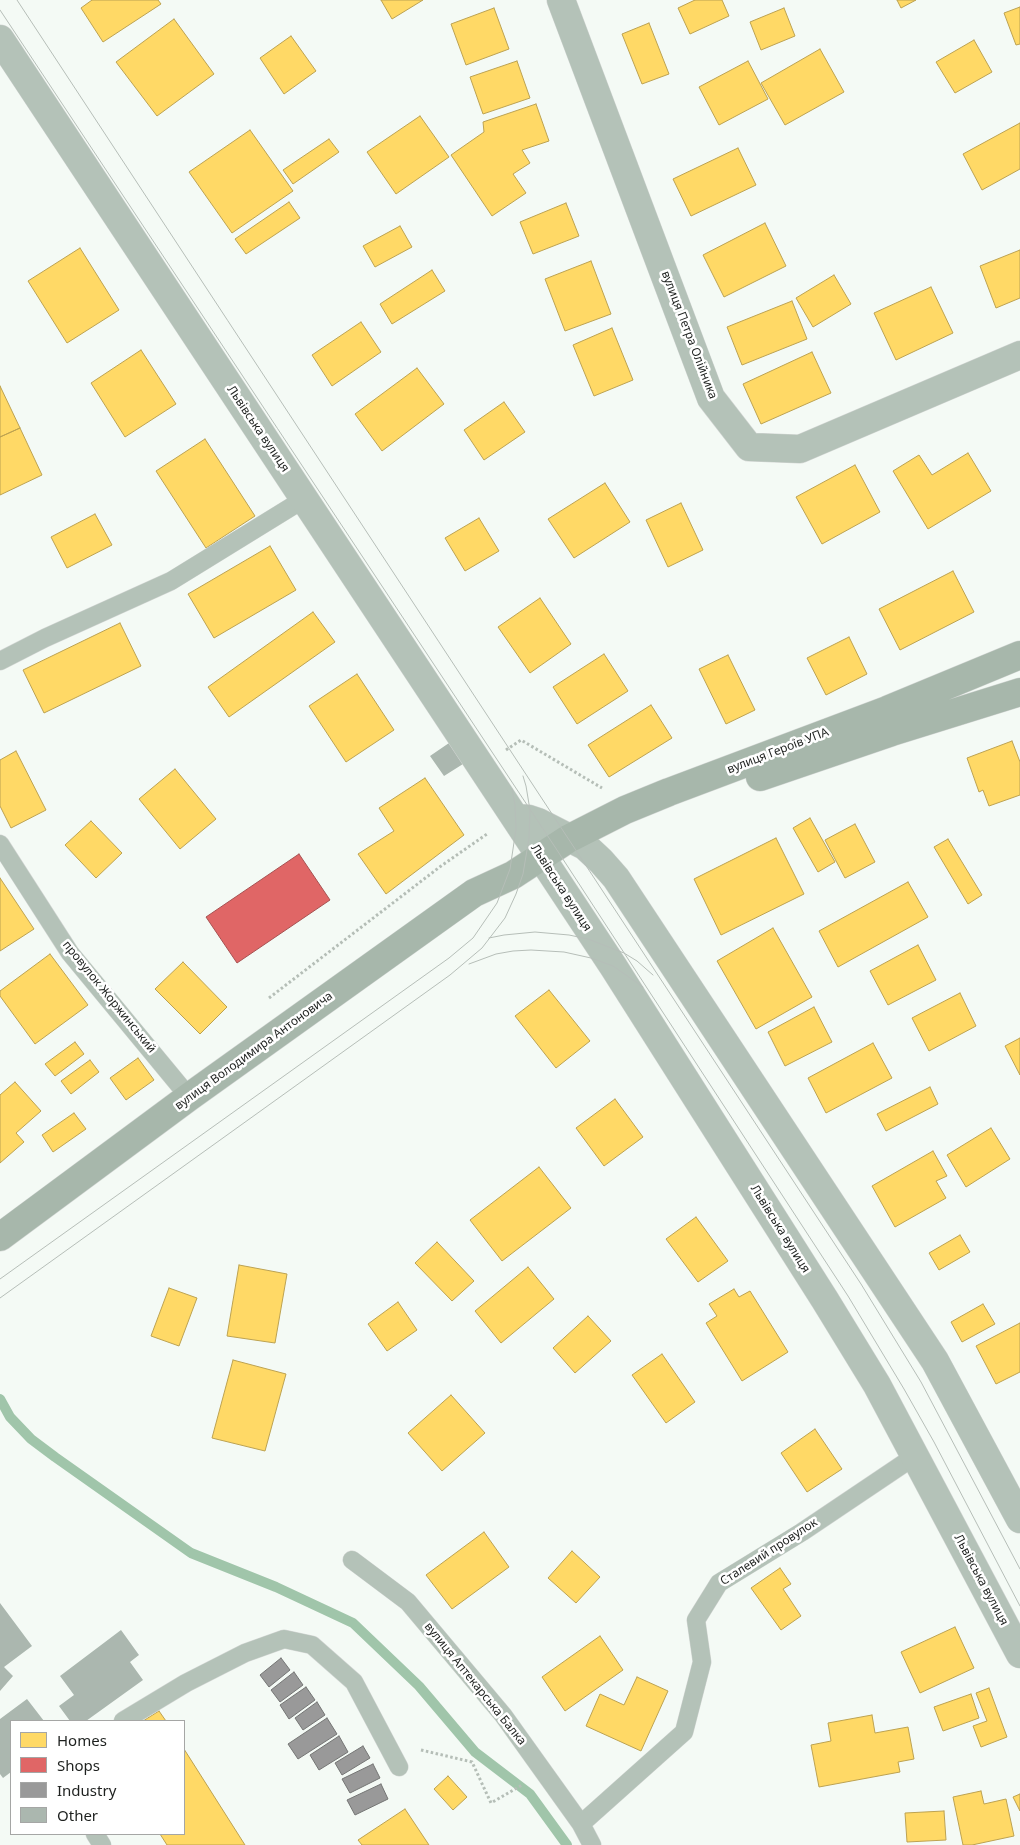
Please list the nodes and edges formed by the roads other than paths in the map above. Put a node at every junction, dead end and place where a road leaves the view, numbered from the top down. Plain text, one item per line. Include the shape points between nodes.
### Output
1 (561, 0) edge
2 (0, 39) edge
3 (1020, 355) edge
4 (304, 498) junction
5 (1020, 655) edge
6 (0, 661) edge
7 (1020, 692) edge
8 (516, 818) junction
9 (577, 842) junction
10 (0, 844) edge
11 (543, 860) junction
12 (189, 1097) junction
13 (0, 1237) edge
14 (915, 1456) junction
15 (1020, 1519) edge
16 (352, 1560) dead end
17 (1020, 1654) edge
18 (126, 1720) edge
19 (399, 1767) dead end
20 (581, 1824) junction
21 (592, 1845) edge

1 - 3 street, вулиця Петра Олійника via 711,398 750,447 800,449
2 - 4 street, Львівська вулиця
4 - 6 lane via 171,581
4 - 8 street, Львівська вулиця
5 - 9 street, вулиця Героїв УПА via 887,710 625,810
7 - 9 street, вулиця Героїв УПА via 892,732
8 - 9 street, Львівська вулиця via 538,822
8 - 11 street, Львівська вулиця
9 - 11 street, вулиця Героїв УПА
9 - 15 street, Львівська вулиця via 601,861 637,908 936,1361
10 - 12 lane, провулок Жоржинський via 70,953
11 - 12 street, вулиця Володимира Антоновича via 523,874 514,874 474,893
11 - 14 street, Львівська вулиця via 825,1300 877,1385
12 - 13 street, вулиця Володимира Антоновича
14 - 17 street, Львівська вулиця
14 - 20 lane, Сталевий провулок via 802,1532 718,1583 696,1620 702,1662 684,1732
16 - 20 lane, вулиця Аптекарська Балка via 408,1602 503,1715
18 - 19 lane via 186,1683 245,1653 284,1639 312,1646 354,1682
20 - 21 lane, вулиця Аптекарська Балка

